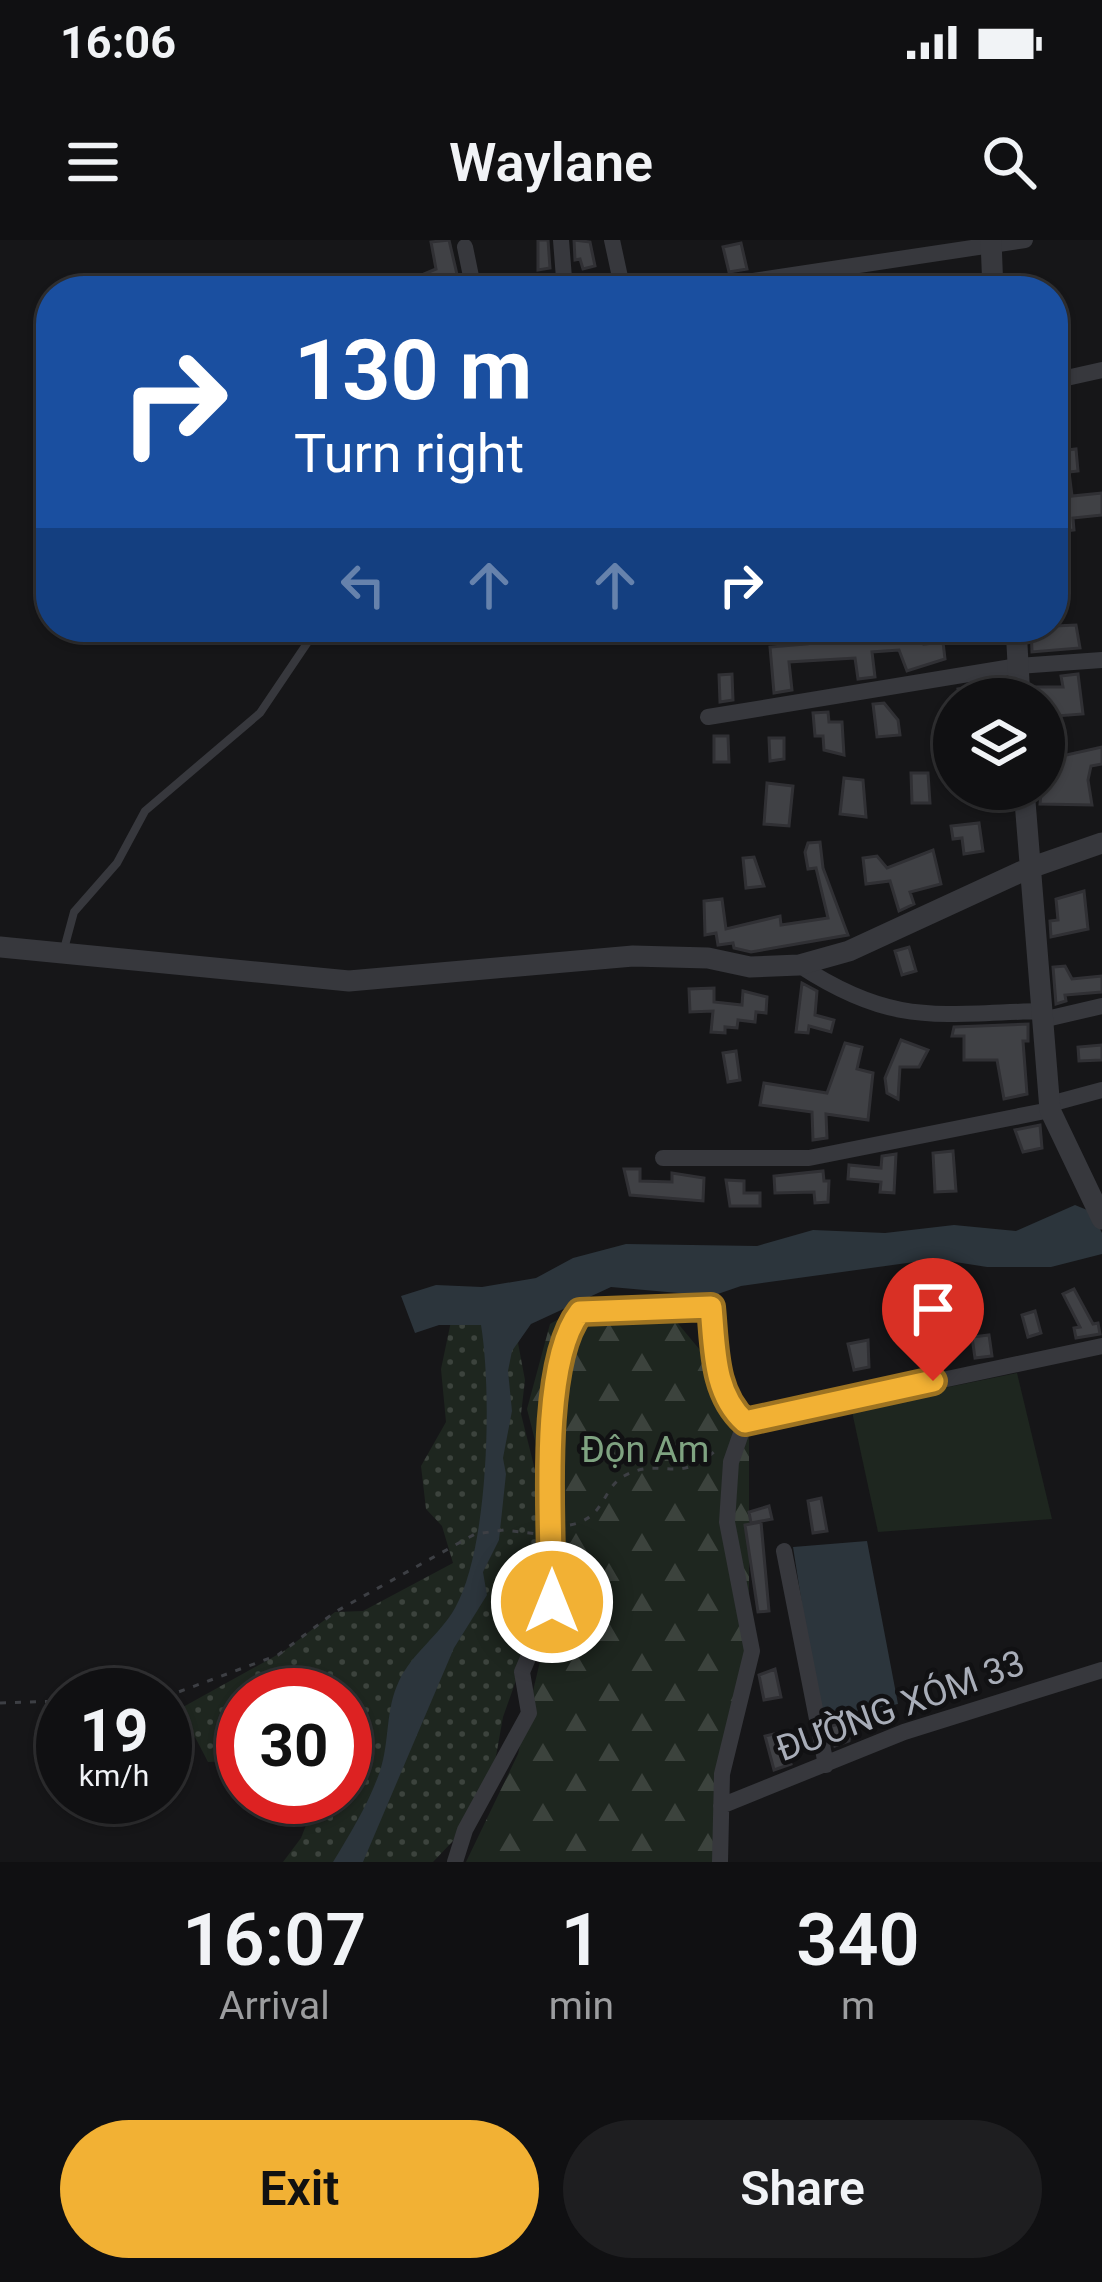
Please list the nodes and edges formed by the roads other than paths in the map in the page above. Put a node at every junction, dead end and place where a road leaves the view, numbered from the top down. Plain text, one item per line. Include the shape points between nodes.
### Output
1 (561, 240) edge
2 (612, 240) edge
3 (1025, 240) edge
4 (991, 243) edge
5 (465, 247) dead end
6 (471, 276) edge
7 (564, 276) edge
8 (620, 276) edge
9 (781, 276) edge
10 (993, 276) edge
11 (1102, 370) edge
12 (1068, 377) edge
13 (308, 642) edge
14 (1017, 642) edge
15 (1102, 660) edge
16 (1018, 666) junction
17 (1019, 678) edge
18 (708, 718) dead end
19 (1025, 810) edge
20 (1102, 843) edge
21 (1027, 869) junction
22 (0, 947) edge
23 (63, 952) junction
24 (799, 965) junction
25 (1102, 1006) edge
26 (1042, 1016) junction
27 (1102, 1090) edge
28 (1050, 1107) junction
29 (663, 1158) dead end
30 (1102, 1220) edge
31 (1102, 1346) edge
32 (745, 1422) junction
33 (784, 1552) dead end
34 (1102, 1670) edge
35 (826, 1765) junction
36 (722, 1806) junction
37 (455, 1862) edge
38 (720, 1862) edge

1 - 7 street
2 - 8 street
3 - 4 street
4 - 9 street
4 - 10 street
5 - 6 street
11 - 12 street
13 - 23 lane via 260,713 145,811 74,912
14 - 16 street
15 - 16 street
16 - 17 street
16 - 18 street
19 - 21 street
20 - 21 street
21 - 24 street via 867,944
21 - 26 street
22 - 23 street
23 - 24 street via 349,981 634,956
24 - 26 street via 889,1011
25 - 26 street
26 - 28 street
27 - 28 street
28 - 29 street via 809,1158
28 - 30 street
31 - 32 street
32 - 36 street via 731,1462 727,1522 752,1652 722,1774
32 - 37 street via 730,1408 718,1374 711,1307 580,1312 566,1330 554,1389 552,1602 522,1672 529,1713
33 - 35 street
34 - 35 street, ĐƯỜNG XÓM 33
35 - 36 street, ĐƯỜNG XÓM 33
36 - 38 street

